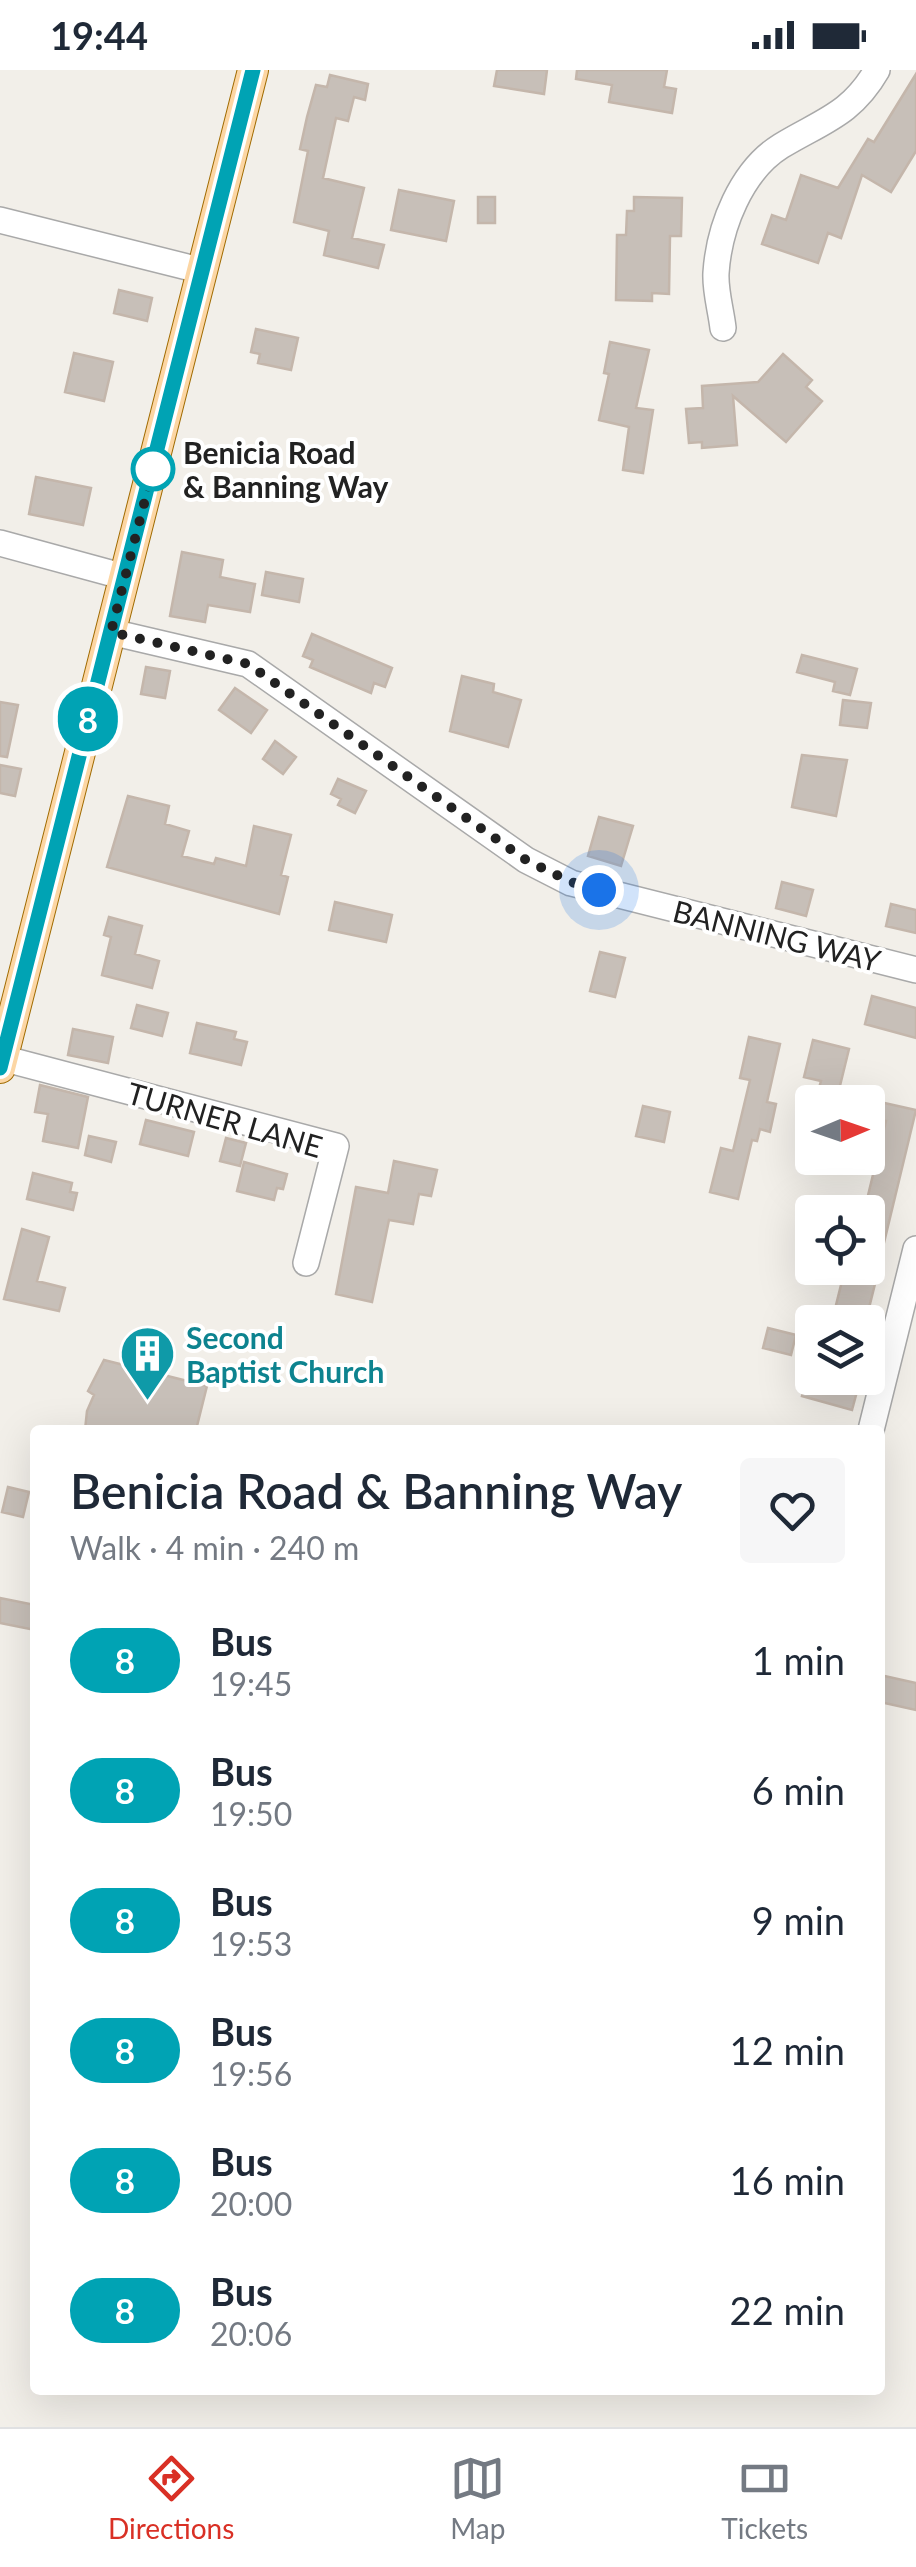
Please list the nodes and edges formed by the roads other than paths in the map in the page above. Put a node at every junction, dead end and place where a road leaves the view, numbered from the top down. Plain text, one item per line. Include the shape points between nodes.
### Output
1 (253, 70) edge
2 (877, 70) edge
3 (0, 220) edge
4 (203, 271) junction
5 (723, 328) dead end
6 (0, 543) edge
7 (125, 577) junction
8 (111, 632) junction
9 (916, 970) edge
10 (1, 1063) edge
11 (916, 1249) edge
12 (306, 1263) dead end
13 (872, 1425) edge

1 - 4 main road
2 - 5 street via 855,102 762,158 746,180 719,254
3 - 4 street
4 - 7 main road
6 - 7 street
7 - 8 main road
8 - 9 street, BANNING WAY via 248,664 554,876
8 - 10 main road
10 - 12 street, TURNER LANE via 336,1146
11 - 13 street

